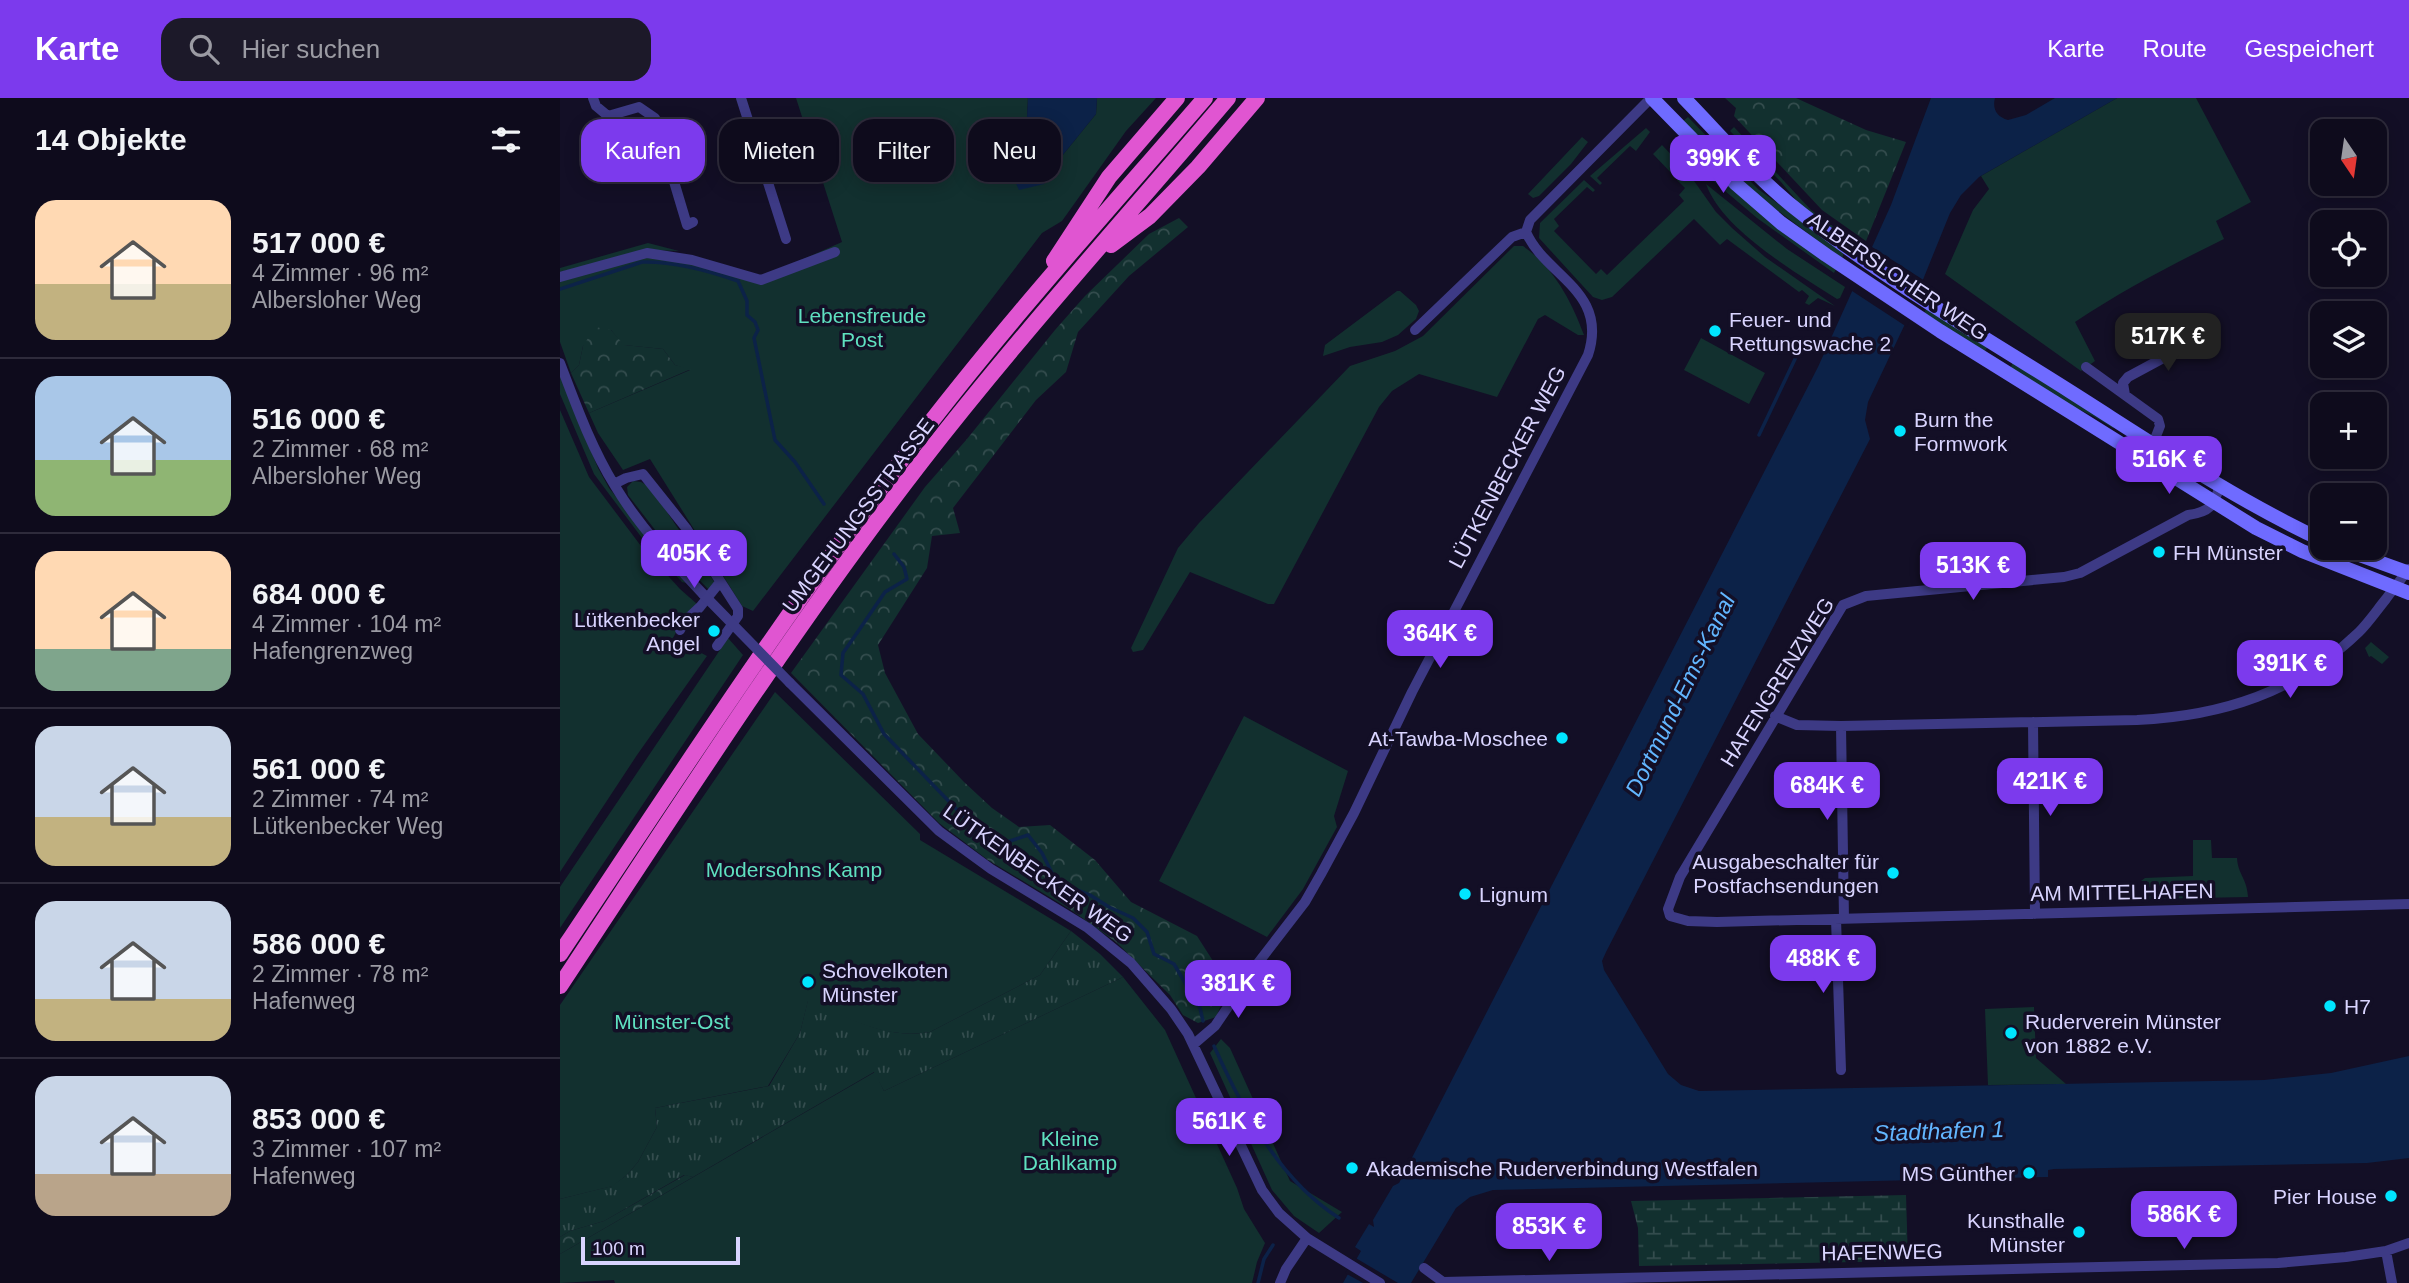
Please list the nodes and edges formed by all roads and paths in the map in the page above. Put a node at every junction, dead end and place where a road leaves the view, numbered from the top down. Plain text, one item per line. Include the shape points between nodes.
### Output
1 (593, 98) edge
2 (741, 98) edge
3 (1177, 98) edge
4 (1205, 98) edge
5 (1228, 98) edge
6 (1257, 98) edge
7 (1652, 98) edge
8 (1684, 98) edge
9 (694, 222) dead end
10 (1526, 232) junction
11 (786, 239) dead end
12 (835, 252) dead end
13 (1089, 261) junction
14 (560, 277) edge
15 (1016, 318) junction
16 (1415, 331) dead end
17 (2191, 343) dead end
18 (560, 363) edge
19 (2086, 367) dead end
20 (2125, 395) junction
21 (2152, 444) junction
22 (2143, 459) junction
23 (614, 484) junction
24 (2221, 485) junction
25 (2215, 503) junction
26 (2310, 533) edge
27 (2375, 560) edge
28 (2408, 571) edge
29 (720, 582) junction
30 (2394, 588) junction
31 (2409, 593) edge
32 (680, 630) dead end
33 (718, 646) dead end
34 (1775, 716) junction
35 (2033, 722) junction
36 (1842, 726) junction
37 (2409, 904) edge
38 (2035, 914) junction
39 (1670, 916) joint
40 (1840, 919) junction
41 (560, 954) edge
42 (560, 986) edge
43 (1194, 1044) junction
44 (1841, 1070) dead end
45 (1307, 1238) junction
46 (2409, 1243) edge
47 (2386, 1251) junction
48 (1424, 1269) dead end
49 (1523, 1281) edge
50 (1280, 1283) edge
51 (1380, 1283) edge
52 (2392, 1283) edge

1 - 9 street via 608,116 639,107 655,118 687,225
2 - 11 street
3 - 15 highway via 1109,177
4 - 15 highway, UMGEHUNGSSTRASSE
5 - 13 highway, UMGEHUNGSSTRASSE
6 - 13 highway via 1150,216
7 - 10 street via 1530,219
7 - 22 main road, ALBERSLOHER WEG via 1736,184 1782,223
8 - 21 main road, ALBERSLOHER WEG via 1800,212 1927,300
10 - 16 street via 1512,237
10 - 43 street, LÜTKENBECKER WEG via 1580,293 1591,330 1588,355 1328,862 1305,902 1215,1026
12 - 14 street via 761,280 692,260 647,253
13 - 42 highway, UMGEHUNGSSTRASSE via 922,461 823,595
15 - 41 highway, UMGEHUNGSSTRASSE via 908,451 809,584
17 - 20 street via 2127,377
18 - 23 street, LÜTKENBECKER WEG via 593,446
19 - 20 street
20 - 21 street via 2158,419 2160,426
21 - 22 main road
21 - 24 main road, ALBERSLOHER WEG
22 - 25 main road, ALBERSLOHER WEG
23 - 29 street via 643,474 686,528
23 - 43 street, LÜTKENBECKER WEG, bridge via 657,545 939,831 1088,928 1131,963
24 - 25 street
24 - 26 main road, ALBERSLOHER WEG
25 - 30 main road, ALBERSLOHER WEG via 2302,551
25 - 34 street, HAFENGRENZWEG via 2080,573 1852,600 1843,605
27 - 28 main road
28 - 30 street
29 - 32 street
29 - 33 street via 738,616
30 - 31 main road, ALBERSLOHER WEG
30 - 35 street via 2360,631 2335,653 2251,700 2175,718
34 - 36 street via 1797,725
34 - 39 street, HAFENGRENZWEG via 1680,877 1668,909
35 - 36 street
35 - 38 street
36 - 40 street
37 - 38 street, AM MITTELHAFEN
38 - 40 street, AM MITTELHAFEN
39 - 40 street, AM MITTELHAFEN via 1698,922
40 - 44 street
43 - 45 street, LÜTKENBECKER WEG via 1262,1190
45 - 50 street
45 - 51 street, LÜTKENBECKER WEG
46 - 47 street, HAFENWEG
47 - 49 street, HAFENWEG via 2278,1263
47 - 52 street
48 - 49 street, HAFENWEG via 1443,1282

